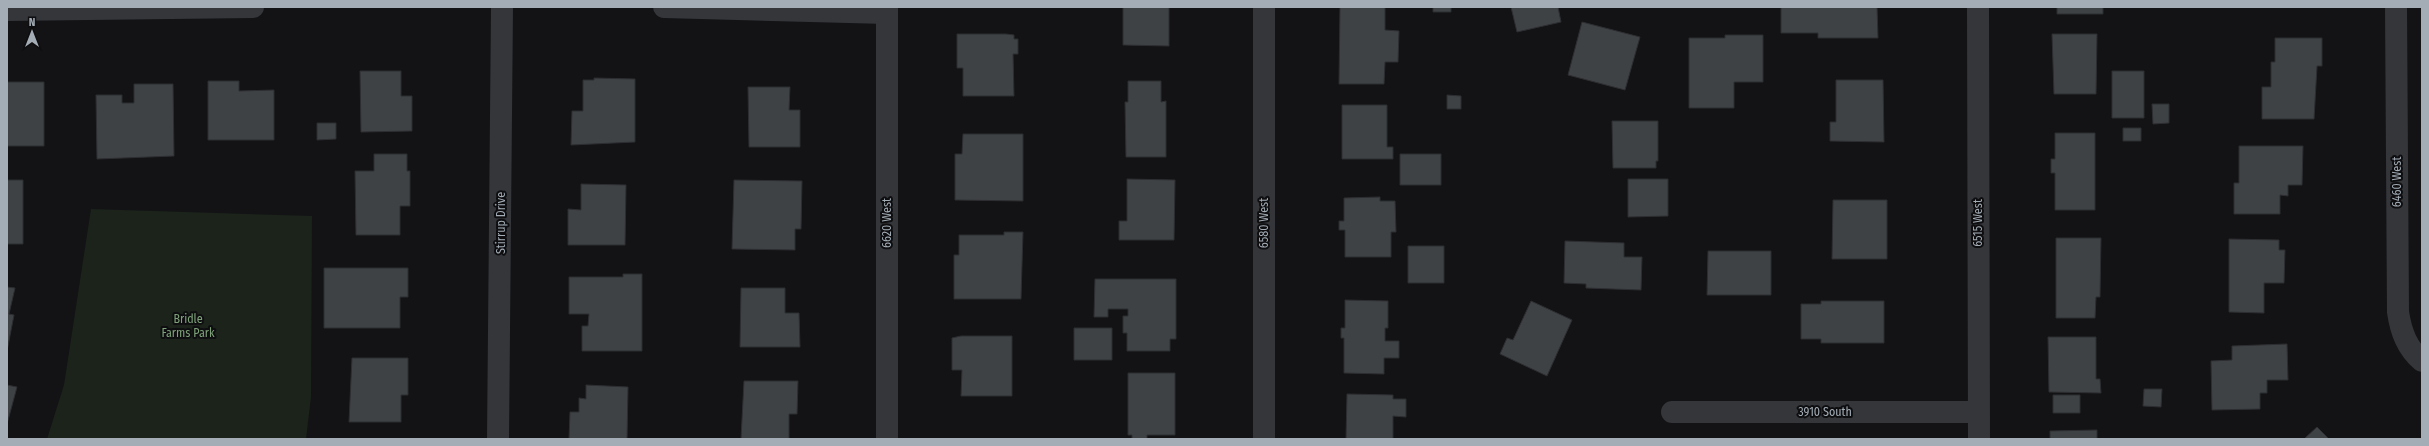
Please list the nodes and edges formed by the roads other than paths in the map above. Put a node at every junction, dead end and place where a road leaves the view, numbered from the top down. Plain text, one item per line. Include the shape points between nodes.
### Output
1 (253, 7) edge
2 (502, 7) edge
3 (664, 7) edge
4 (1264, 7) edge
5 (1978, 7) edge
6 (2396, 7) edge
7 (7, 10) edge
8 (887, 10) edge
9 (2418, 357) edge
10 (1672, 412) dead end
11 (1979, 412) junction
12 (498, 439) edge
13 (888, 439) edge
14 (1264, 439) edge
15 (1979, 439) edge

1 - 7 street
2 - 12 street, Stirrup Drive
3 - 8 street
4 - 14 street, 6580 West
5 - 11 street, 6515 West
6 - 9 street, 6460 West via 2398,312 2400,326
8 - 13 street, 6620 West
10 - 11 street, 3910 South
11 - 15 street, 6515 West

